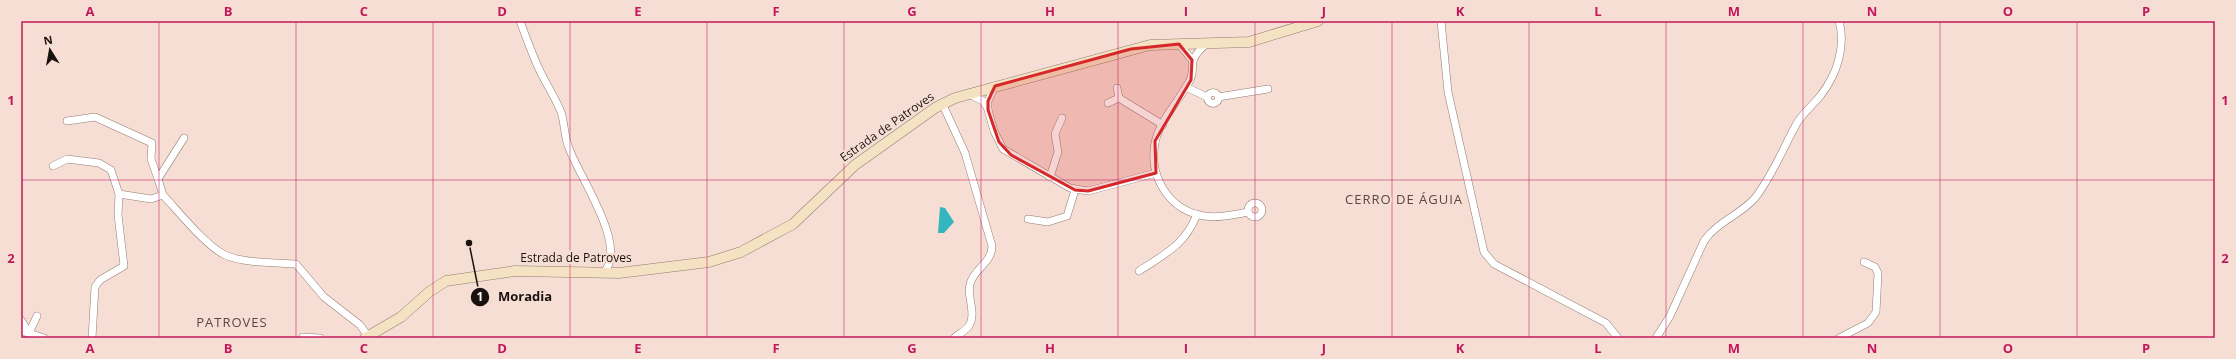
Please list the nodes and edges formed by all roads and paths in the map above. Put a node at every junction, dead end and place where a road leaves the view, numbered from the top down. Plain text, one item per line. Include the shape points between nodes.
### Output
1 (520, 21) edge
2 (1318, 21) edge
3 (1440, 21) edge
4 (1839, 21) edge
5 (1179, 44) junction
6 (1204, 45) junction
7 (1192, 60) junction
8 (995, 86) junction
9 (1186, 87) junction
10 (1117, 88) dead end
11 (1268, 89) dead end
12 (969, 94) junction
13 (1119, 98) junction
14 (1108, 102) dead end
15 (942, 103) junction
16 (988, 110) junction
17 (1062, 118) dead end
18 (67, 121) dead end
19 (1163, 124) junction
20 (184, 138) dead end
21 (53, 166) dead end
22 (1156, 172) junction
23 (1050, 177) junction
24 (158, 179) junction
25 (1075, 190) junction
26 (119, 194) junction
27 (163, 195) junction
28 (1248, 212) dead end
29 (1197, 214) junction
30 (1028, 219) dead end
31 (611, 260) junction
32 (1864, 262) dead end
33 (1139, 271) dead end
34 (603, 273) junction
35 (620, 273) junction
36 (37, 316) dead end
37 (21, 320) edge
38 (21, 331) edge
39 (29, 333) junction
40 (303, 337) edge
41 (366, 337) edge
42 (44, 338) edge
43 (92, 338) edge
44 (320, 338) edge
45 (954, 338) edge
46 (1618, 338) edge
47 (1656, 338) edge
48 (1839, 338) edge

1 - 31 street via 539,69 561,113 568,147 600,213 609,242
2 - 6 street, Estrada de Patroves via 1249,42
3 - 46 street via 1448,92 1484,252 1494,264 1606,323
4 - 47 street via 1842,48 1822,94 1798,122 1754,199 1711,232 1698,251 1670,316
5 - 6 street, Estrada de Patroves
5 - 7 street
5 - 8 street, Estrada de Patroves via 1150,45 1131,49
6 - 7 street
7 - 9 street via 1191,80
8 - 12 street, Estrada de Patroves
8 - 16 street via 988,100
9 - 11 street via 1207,97 1212,104 1217,102 1218,97
9 - 19 street
10 - 13 street
12 - 15 street, Estrada de Patroves
12 - 16 street via 983,101
13 - 14 street
13 - 19 street
15 - 35 street, Estrada de Patroves via 854,165 809,210 775,235 741,252 709,262
15 - 45 street via 965,153 992,246 987,262 971,280 970,325
16 - 23 street via 1003,149
17 - 23 street via 1055,134 1058,152
18 - 24 street via 95,117 152,142 151,159
19 - 22 street via 1155,141
20 - 24 street
21 - 26 street via 67,159 99,163 111,170
22 - 25 street via 1088,191
22 - 29 street via 1173,201
23 - 25 street
24 - 27 street
25 - 30 street via 1067,216 1048,222
26 - 27 street via 151,199
26 - 43 street via 118,215 124,266 100,280 95,287
27 - 41 street via 204,239 225,255 296,264 324,297 360,325
28 - 29 street via 1224,216
29 - 33 street via 1192,230 1187,236
31 - 34 street
31 - 35 street
32 - 48 street via 1875,267 1878,273 1876,312 1868,322
34 - 35 street, Estrada de Patroves
34 - 41 street, Estrada de Patroves via 515,272 446,281 429,292 401,317
36 - 39 street
37 - 39 street
38 - 39 street
39 - 42 street
40 - 44 street

